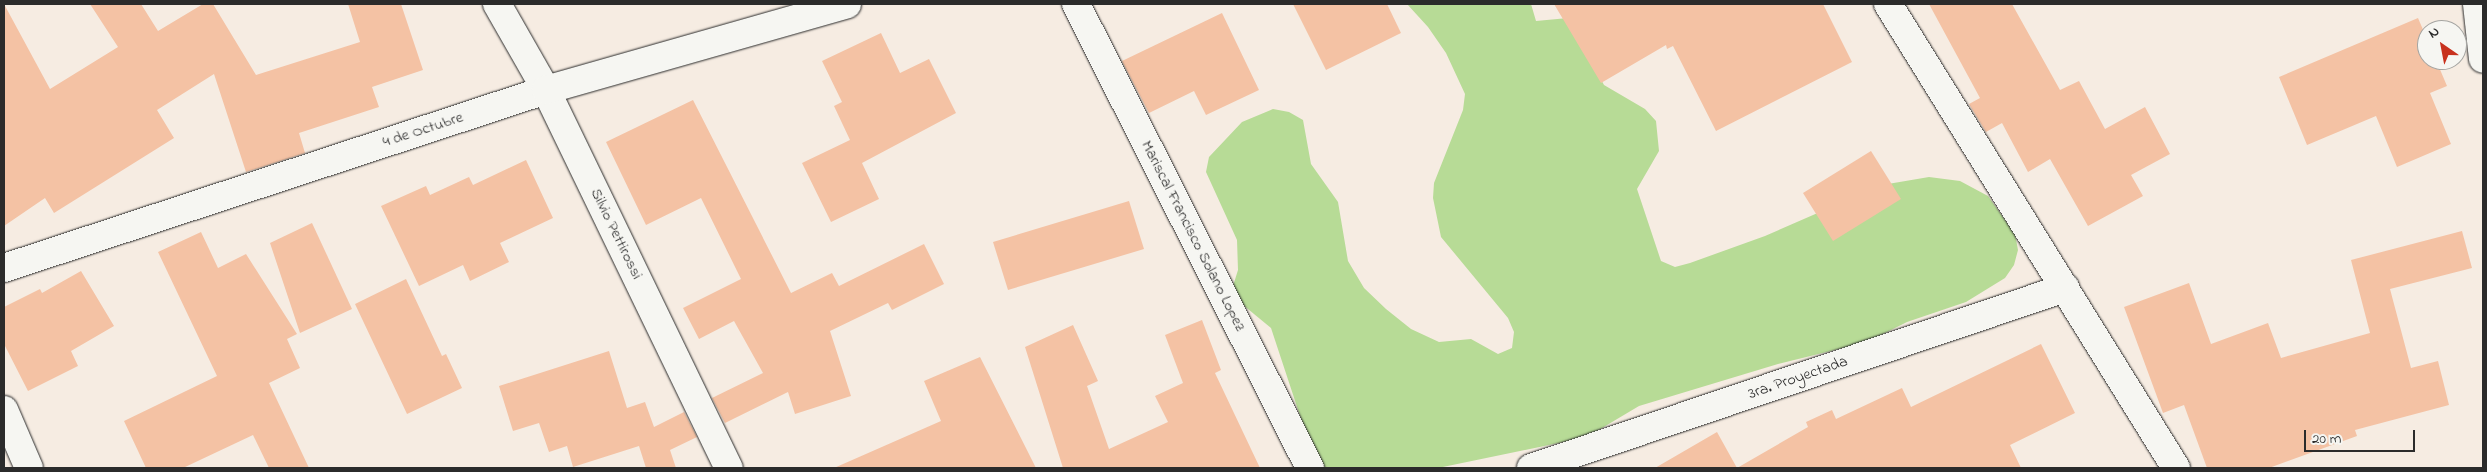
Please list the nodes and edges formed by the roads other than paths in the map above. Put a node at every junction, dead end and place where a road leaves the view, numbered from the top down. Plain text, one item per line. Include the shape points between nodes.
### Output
1 (497, 4) edge
2 (847, 4) edge
3 (1076, 4) edge
4 (1888, 4) edge
5 (2477, 4) edge
6 (2483, 59) edge
7 (546, 90) junction
8 (4, 268) edge
9 (2065, 288) junction
10 (4, 410) edge
11 (29, 468) edge
12 (729, 468) edge
13 (1310, 468) edge
14 (1531, 468) edge
15 (2176, 468) edge

1 - 7 street, Silvio Pettirossi
2 - 7 street, 4 de Octubre
3 - 13 street, Mariscal Francisco Solano Lopez
4 - 9 street
5 - 6 street
7 - 8 street, 4 de Octubre
7 - 12 street, Silvio Pettirossi
9 - 14 street, 3ra. Proyectada
9 - 15 street
10 - 11 street

